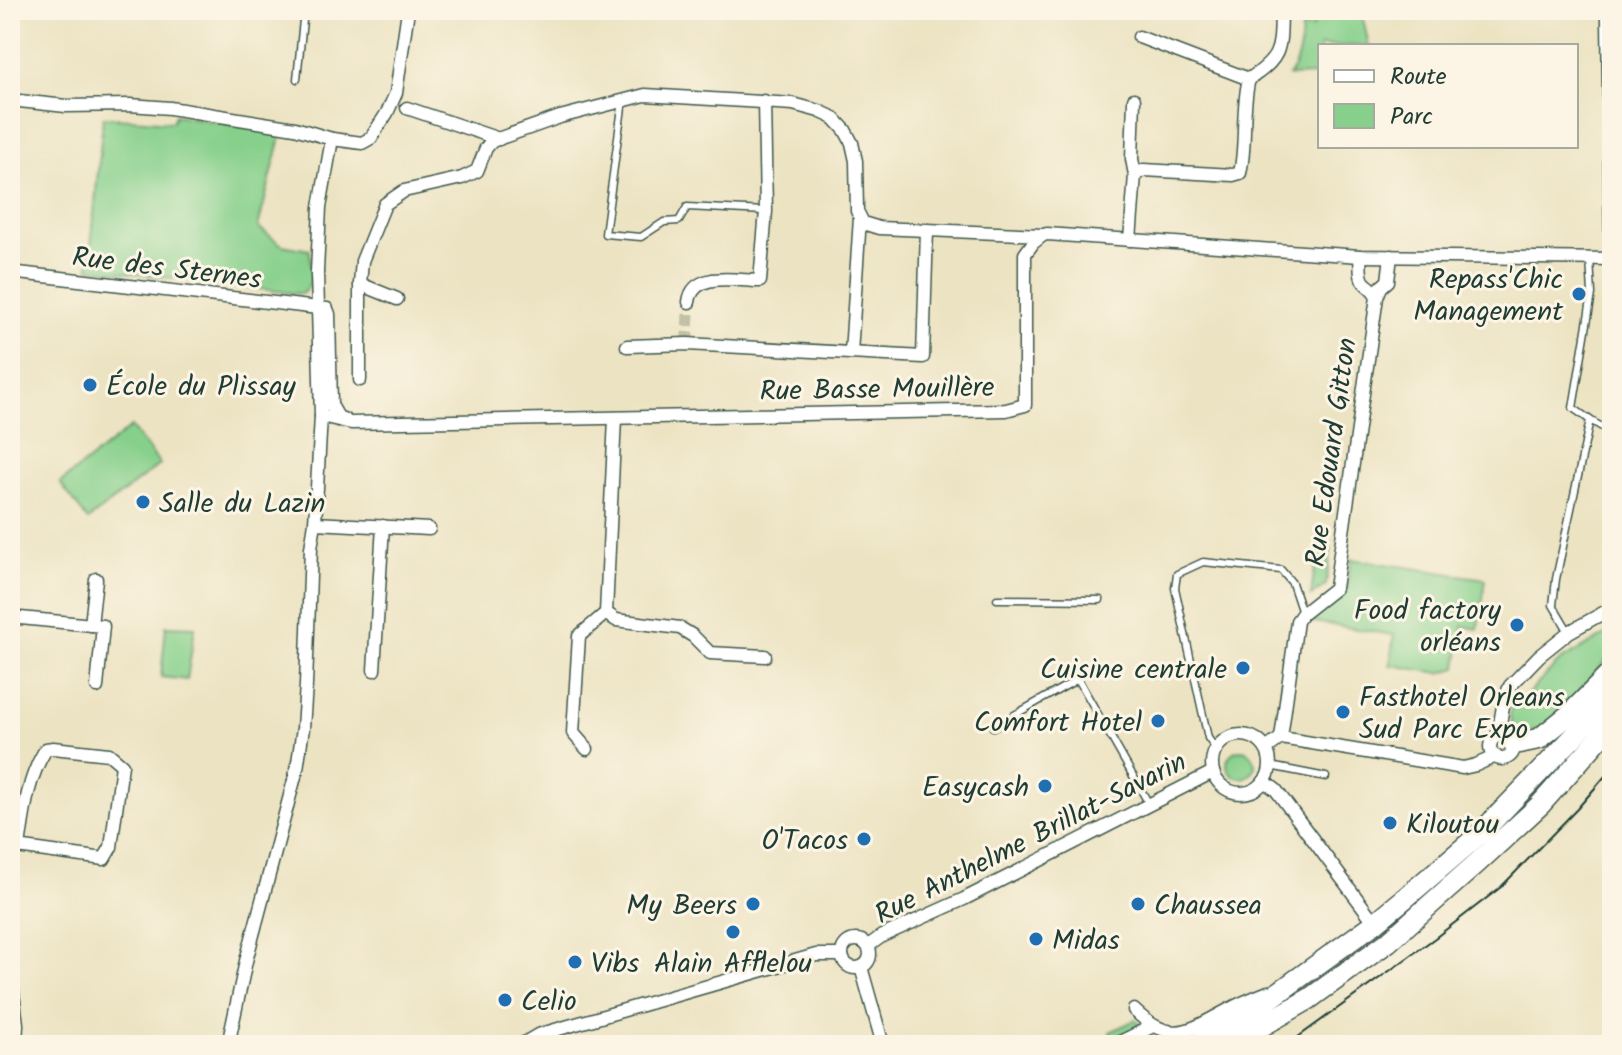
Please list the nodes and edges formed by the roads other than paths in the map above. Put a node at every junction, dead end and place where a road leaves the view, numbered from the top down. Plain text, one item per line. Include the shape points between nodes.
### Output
1 (304, 10) edge
2 (408, 10) edge
3 (1281, 10) edge
4 (1606, 10) edge
5 (1139, 37) dead end
6 (297, 79) dead end
7 (1249, 79) junction
8 (1134, 99) dead end
9 (10, 100) edge
10 (623, 100) junction
11 (764, 101) junction
12 (407, 108) dead end
13 (332, 139) junction
14 (499, 139) junction
15 (1135, 175) junction
16 (766, 211) junction
17 (860, 218) junction
18 (927, 230) junction
19 (1043, 235) junction
20 (1130, 240) junction
21 (1360, 256) junction
22 (1391, 256) junction
23 (1590, 259) junction
24 (1611, 259) edge
25 (10, 272) edge
26 (360, 284) junction
27 (1377, 297) junction
28 (397, 299) dead end
29 (689, 302) dead end
30 (319, 308) junction
31 (627, 346) dead end
32 (851, 353) junction
33 (360, 380) dead end
34 (321, 416) junction
35 (615, 418) junction
36 (1590, 420) junction
37 (351, 423) junction
38 (1612, 433) edge
39 (315, 523) junction
40 (383, 526) junction
41 (429, 529) dead end
42 (96, 579) dead end
43 (997, 599) dead end
44 (1100, 600) dead end
45 (1612, 608) edge
46 (606, 613) junction
47 (1302, 614) junction
48 (10, 617) edge
49 (91, 625) junction
50 (1569, 632) junction
51 (765, 656) dead end
52 (374, 670) dead end
53 (1612, 672) edge
54 (97, 687) dead end
55 (1612, 697) edge
56 (1612, 724) edge
57 (993, 727) dead end
58 (1281, 738) junction
59 (1506, 740) junction
60 (1267, 748) junction
61 (587, 749) dead end
62 (1216, 749) junction
63 (1496, 756) junction
64 (1270, 766) junction
65 (1213, 772) junction
66 (1326, 777) dead end
67 (1264, 781) junction
68 (1149, 804) junction
69 (14, 847) edge
70 (1375, 923) junction
71 (1388, 942) junction
72 (868, 946) junction
73 (842, 955) junction
74 (861, 967) junction
75 (11, 978) edge
76 (1296, 980) junction
77 (1134, 1010) dead end
78 (1153, 1026) junction
79 (16, 1043) edge
80 (47, 1045) edge
81 (228, 1045) edge
82 (521, 1045) edge
83 (883, 1045) edge
84 (1114, 1045) edge
85 (1195, 1045) edge
86 (1229, 1045) edge

1 - 6 lane
2 - 13 street via 396,93 387,113 362,143
3 - 7 street via 1278,53
4 - 24 street
5 - 7 street
7 - 15 street via 1240,173 1144,170
8 - 15 street
9 - 13 street via 170,108
10 - 11 street via 645,95
10 - 14 street
10 - 16 lane via 605,234 641,237 664,222 679,221 687,207
11 - 16 street
11 - 17 street via 819,111 845,130 856,161
12 - 14 street
13 - 30 street via 320,207
14 - 26 street via 486,148 477,171 404,191 385,204 362,261
15 - 20 street
16 - 29 street via 760,281 711,280 697,285
17 - 18 street via 879,228
17 - 32 street
18 - 19 street
18 - 32 street via 923,357
19 - 20 street
19 - 35 street, Rue Basse Mouillère via 1025,254 1025,405 975,411
20 - 21 street
21 - 22 street
21 - 27 street via 1364,282
22 - 23 street
22 - 27 street, Rue Edouard Gitton via 1388,281
23 - 24 street
23 - 36 lane via 1592,294 1573,408
25 - 30 street, Rue des Sternes
26 - 28 street
26 - 33 street
27 - 47 street, Rue Edouard Gitton via 1335,588
30 - 34 street
30 - 37 street via 329,314 331,405 338,417
31 - 32 street
34 - 37 street, Rue Basse Mouillère
34 - 39 street
35 - 37 street, Rue Basse Mouillère
35 - 46 street
36 - 38 lane
36 - 50 lane via 1553,605
39 - 40 street
39 - 81 street via 297,769
40 - 41 street
40 - 52 street
42 - 49 street
43 - 44 lane
45 - 50 street
46 - 51 street via 616,620 680,628 710,653
46 - 61 street via 579,636 573,733
47 - 58 street
47 - 62 lane via 1292,583 1281,570 1203,562 1177,574 1175,588 1208,738
48 - 49 street
49 - 54 street via 103,626
50 - 59 street via 1510,686 1504,700
53 - 59 main road via 1539,739
55 - 70 main road via 1481,833
56 - 71 main road via 1540,805
57 - 68 lane via 1078,679
58 - 60 street
58 - 63 street via 1463,768
59 - 63 street via 1491,744
59 - 63 street via 1514,751 1502,759
60 - 62 street via 1240,735
60 - 64 street
62 - 65 street
64 - 66 lane
64 - 67 street
65 - 67 street via 1223,787 1241,793
65 - 68 street, Rue Anthelme Brillat-Savarin
67 - 70 street
68 - 72 street, Rue Anthelme Brillat-Savarin
69 - 69 street via 104,859 111,847 122,765 109,754 46,749 28,788
70 - 71 main road
70 - 76 main road
71 - 86 main road via 1309,999
72 - 73 street via 853,939 843,946
72 - 74 street via 870,958
73 - 74 street via 848,966
73 - 82 street via 816,955 538,1035
74 - 83 street
75 - 79 street
76 - 78 street via 1189,1030
76 - 85 main road
77 - 78 street
78 - 84 street
79 - 80 street

